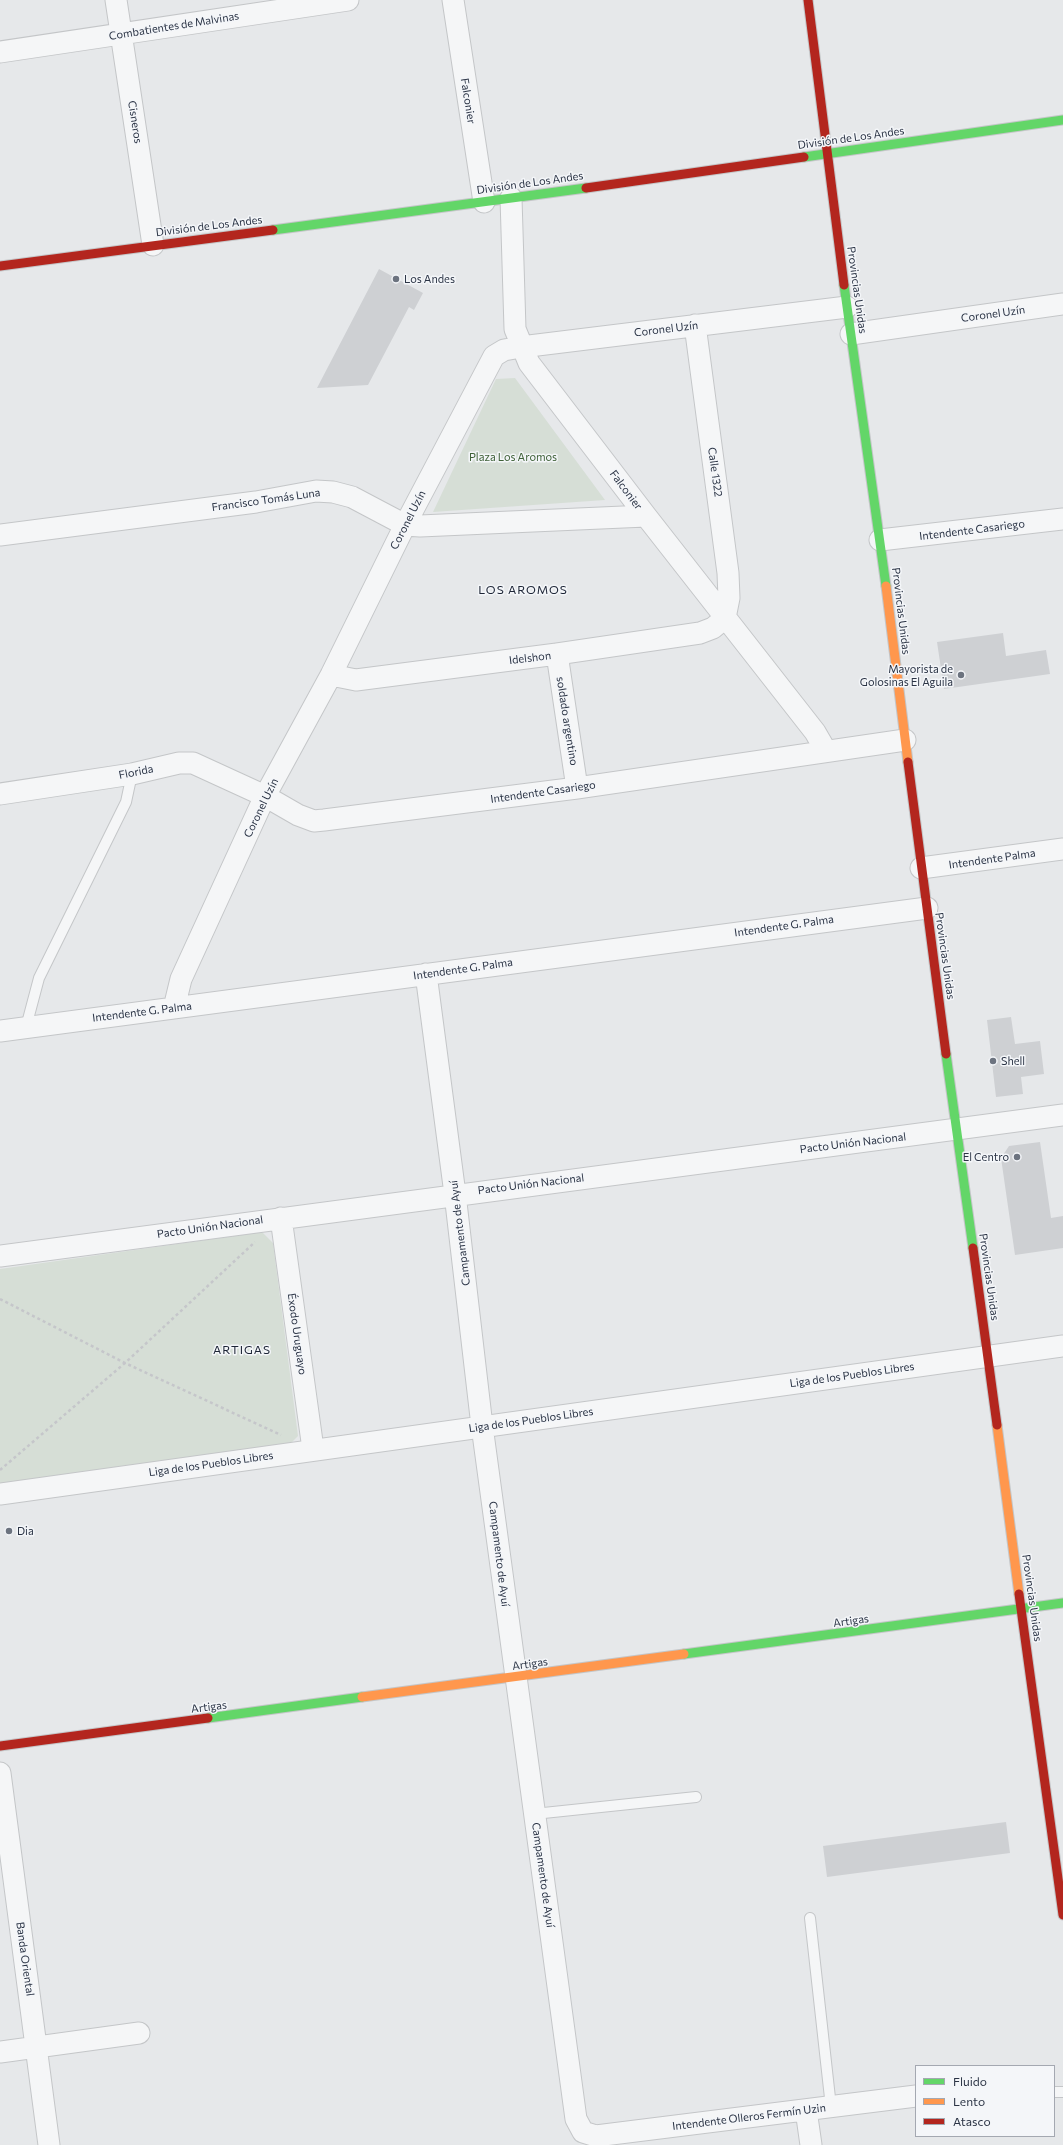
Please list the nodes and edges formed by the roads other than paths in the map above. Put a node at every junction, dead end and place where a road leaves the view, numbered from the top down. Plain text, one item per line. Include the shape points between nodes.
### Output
1 (116, 0) edge
2 (348, 0) edge
3 (453, 0) edge
4 (808, 0) edge
5 (122, 34) junction
6 (0, 52) edge
7 (1063, 120) edge
8 (827, 154) junction
9 (511, 198) junction
10 (484, 202) junction
11 (153, 245) junction
12 (0, 266) edge
13 (1063, 304) edge
14 (847, 307) junction
15 (695, 325) junction
16 (851, 334) junction
17 (521, 347) junction
18 (646, 516) junction
19 (1063, 519) edge
20 (405, 525) junction
21 (0, 535) edge
22 (880, 540) junction
23 (725, 618) junction
24 (557, 654) junction
25 (331, 675) junction
26 (905, 740) junction
27 (826, 751) junction
28 (132, 774) junction
29 (577, 788) junction
30 (0, 794) edge
31 (266, 796) junction
32 (1063, 849) edge
33 (921, 868) junction
34 (926, 908) junction
35 (426, 974) junction
36 (174, 1008) junction
37 (26, 1027) junction
38 (0, 1031) edge
39 (1063, 1116) edge
40 (957, 1130) junction
41 (455, 1194) junction
42 (281, 1218) junction
43 (0, 1256) edge
44 (1063, 1346) edge
45 (988, 1356) junction
46 (482, 1426) junction
47 (313, 1450) junction
48 (0, 1494) edge
49 (1063, 1604) edge
50 (1021, 1609) junction
51 (516, 1678) junction
52 (0, 1746) edge
53 (0, 1773) edge
54 (696, 1797) dead end
55 (534, 1814) junction
56 (1063, 1915) edge
57 (810, 1918) dead end
58 (139, 2033) dead end
59 (37, 2047) junction
60 (0, 2052) edge
61 (915, 2096) edge
62 (831, 2107) junction
63 (806, 2110) junction
64 (583, 2132) joint
65 (49, 2145) edge
66 (811, 2145) edge

1 - 5 street, Cisneros
2 - 5 street, Combatientes de Malvinas
3 - 10 street, Falconier
4 - 8 street, Provincias Unidas
5 - 6 street, Combatientes de Malvinas
5 - 11 street, Cisneros
7 - 8 street, División de Los Andes
8 - 9 street, División de Los Andes
8 - 14 street, Provincias Unidas
9 - 10 street, División de Los Andes
9 - 17 street, Falconier via 513,309 515,329
10 - 11 street, División de Los Andes
11 - 12 street, División de Los Andes
13 - 16 street, Coronel Uzín
14 - 15 street, Coronel Uzín
14 - 16 street, Provincias Unidas
15 - 17 street, Coronel Uzín
15 - 23 street, Calle 1322 via 728,573 729,598
16 - 22 street, Provincias Unidas
17 - 18 street, Falconier via 529,363
17 - 20 street, Coronel Uzín via 504,350 490,362
18 - 20 street, Francisco Tomás Luna
18 - 23 street, Falconier
19 - 22 street, Intendente Casariego
20 - 21 street, Francisco Tomás Luna via 352,497 316,491 256,502
20 - 25 street, Coronel Uzín
22 - 26 street, Provincias Unidas
23 - 24 street, Idelshon via 713,628 700,633
23 - 27 street, Falconier via 815,732
24 - 25 street, Idelshon via 356,680
24 - 29 street, soldado argentino
25 - 31 street, Coronel Uzín
26 - 27 street
26 - 33 street, Provincias Unidas
27 - 29 street, Intendente Casariego
28 - 30 street, Florida
28 - 31 street, Florida via 179,763 193,763
28 - 37 lane via 126,802 39,978
29 - 31 street, Intendente Casariego via 314,821 298,815
31 - 36 street, Coronel Uzín via 180,979
32 - 33 street, Intendente Palma
33 - 34 street, Provincias Unidas
34 - 35 street, Intendente G. Palma
34 - 40 street, Provincias Unidas
35 - 36 street, Intendente G. Palma
35 - 41 street, Campamento de Ayuí
36 - 37 street, Intendente G. Palma
37 - 38 street, Intendente G. Palma
39 - 40 street, Pacto Unión Nacional
40 - 41 street, Pacto Unión Nacional
40 - 45 street, Provincias Unidas
41 - 42 street, Pacto Unión Nacional
41 - 46 street, Campamento de Ayuí
42 - 43 street, Pacto Unión Nacional
42 - 47 street, Éxodo Uruguayo
44 - 45 street, Liga de los Pueblos Libres
45 - 46 street, Liga de los Pueblos Libres
45 - 50 street, Provincias Unidas
46 - 47 street, Liga de los Pueblos Libres
46 - 51 street, Campamento de Ayuí
47 - 48 street, Liga de los Pueblos Libres
49 - 50 street, Artigas
50 - 51 street, Artigas
50 - 56 street, Provincias Unidas
51 - 52 street, Artigas
51 - 55 street, Campamento de Ayuí
53 - 59 street, Banda Oriental
54 - 55 lane
55 - 64 street, Campamento de Ayuí via 576,2119
57 - 62 lane
58 - 59 street
59 - 60 street
59 - 65 street, Banda Oriental
61 - 62 street, Intendente Olleros Fermín Uzin
62 - 63 street, Intendente Olleros Fermín Uzin
63 - 64 street, Intendente Olleros Fermín Uzin via 596,2136
63 - 66 street

